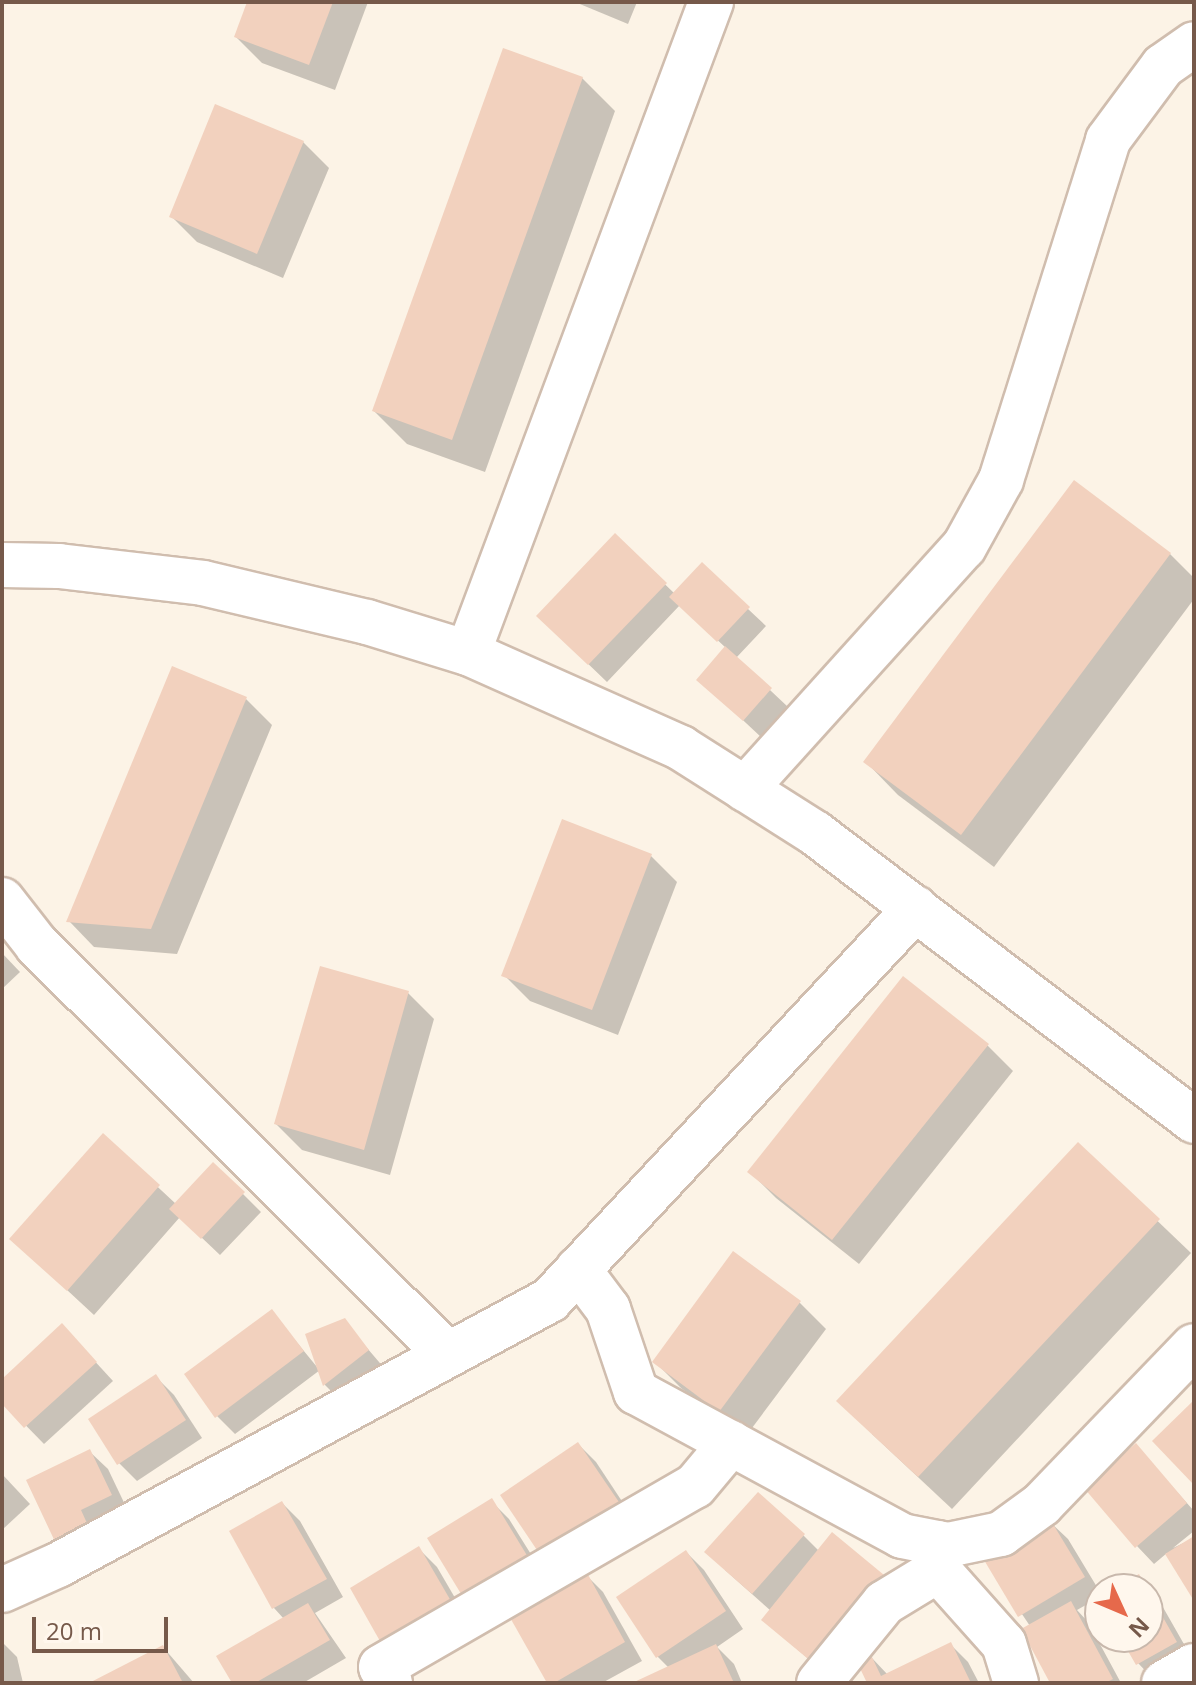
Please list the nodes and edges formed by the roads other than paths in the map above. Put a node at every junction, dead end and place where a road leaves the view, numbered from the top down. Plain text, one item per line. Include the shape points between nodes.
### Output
1 (711, 2) edge
2 (1194, 44) edge
3 (2, 565) edge
4 (468, 653) junction
5 (745, 789) junction
6 (2, 900) edge
7 (916, 908) junction
8 (1194, 1121) edge
9 (578, 1269) junction
10 (1194, 1346) edge
11 (447, 1354) junction
12 (731, 1443) junction
13 (938, 1557) junction
14 (2, 1590) edge
15 (1194, 1666) edge
16 (390, 1683) edge
17 (819, 1683) edge
18 (1016, 1683) edge
19 (1164, 1683) edge

1 - 4 street
2 - 5 street via 1163,66 1108,140 1001,480 964,547
3 - 4 street via 59,566 203,583 367,622
4 - 5 street via 681,748
5 - 7 street
6 - 11 street via 37,945
7 - 8 street
7 - 9 street
9 - 11 street via 550,1300
9 - 12 street via 608,1309 636,1392
10 - 13 street via 1042,1504 1001,1534 948,1545
11 - 14 street via 72,1558
12 - 13 street
12 - 16 street via 695,1486 381,1667
13 - 17 street via 884,1603
13 - 18 street via 1004,1644
15 - 19 street

